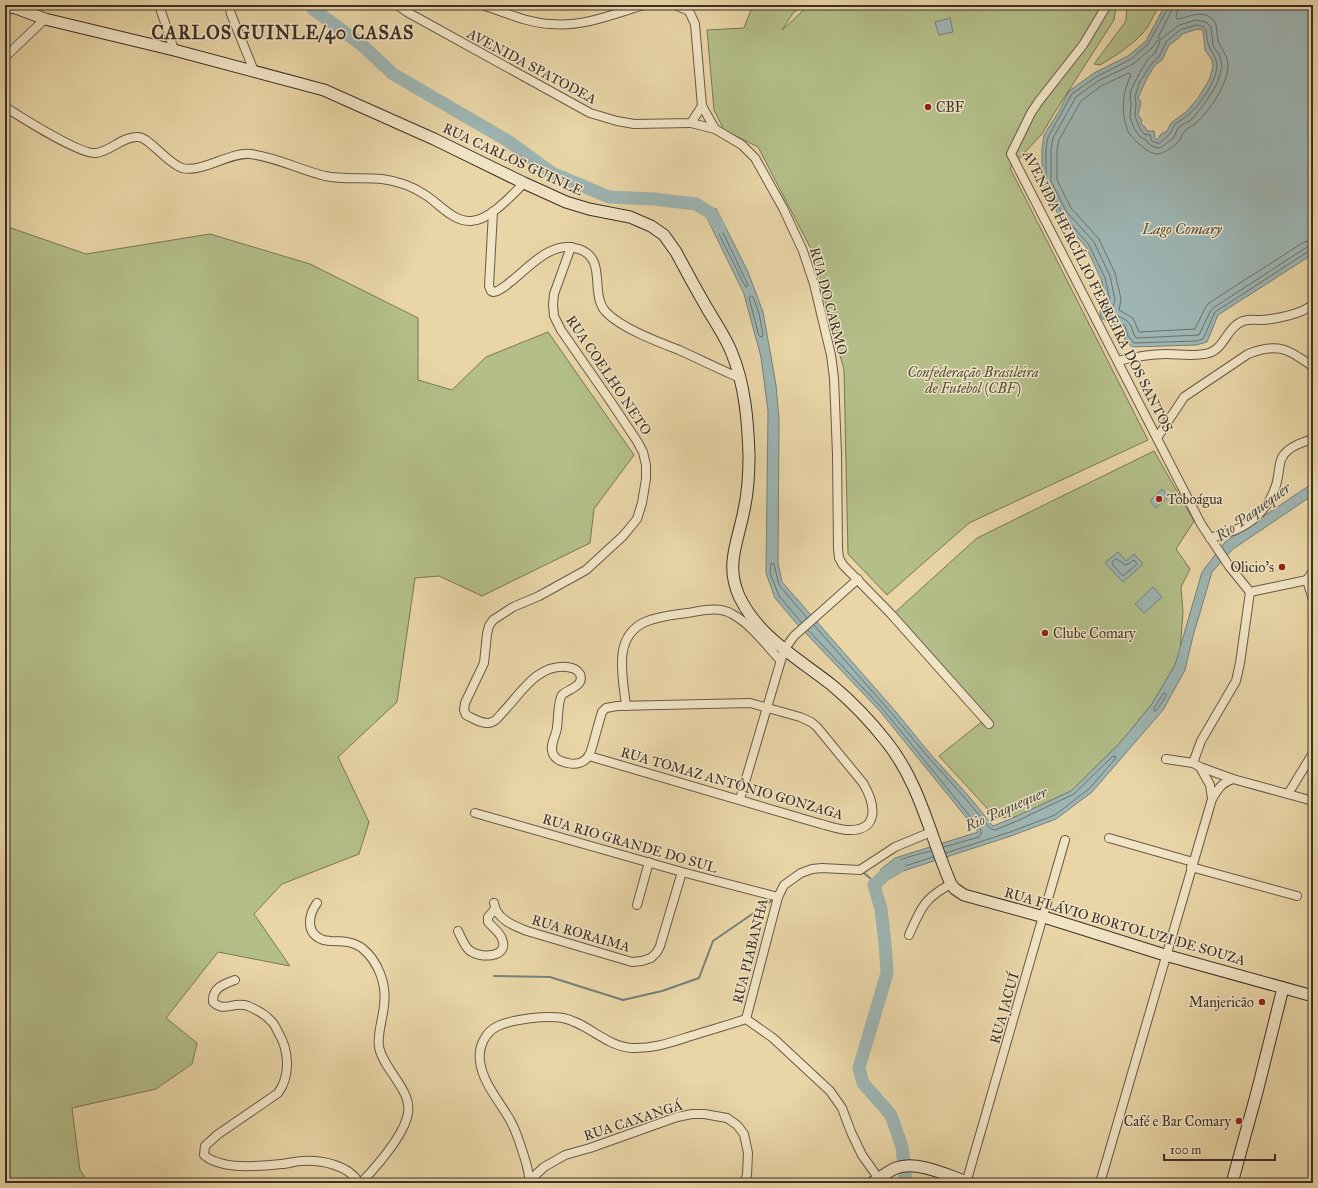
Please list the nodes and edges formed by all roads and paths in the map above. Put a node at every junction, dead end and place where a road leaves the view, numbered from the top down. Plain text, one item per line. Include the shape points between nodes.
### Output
1 (160, 5) edge
2 (229, 5) edge
3 (397, 5) edge
4 (482, 5) edge
5 (644, 5) edge
6 (675, 5) edge
7 (1107, 5) edge
8 (5, 6) edge
9 (688, 8) edge
10 (45, 19) junction
11 (174, 50) junction
12 (5, 57) edge
13 (254, 71) junction
14 (702, 106) junction
15 (5, 107) edge
16 (691, 123) junction
17 (715, 129) junction
18 (524, 184) junction
19 (493, 212) junction
20 (571, 247) junction
21 (1313, 304) edge
22 (1118, 361) junction
23 (1313, 367) edge
24 (740, 378) junction
25 (1157, 438) junction
26 (1313, 439) edge
27 (1210, 538) junction
28 (1313, 570) edge
29 (858, 579) junction
30 (1308, 580) junction
31 (1250, 592) junction
32 (1313, 600) edge
33 (782, 655) junction
34 (626, 706) junction
35 (766, 708) junction
36 (989, 724) dead end
37 (1313, 753) edge
38 (589, 756) junction
39 (1166, 759) dead end
40 (1196, 765) junction
41 (1232, 779) junction
42 (1288, 794) junction
43 (1212, 799) junction
44 (740, 800) junction
45 (1313, 801) edge
46 (475, 813) dead end
47 (933, 837) junction
48 (1109, 838) dead end
49 (1065, 840) dead end
50 (649, 862) junction
51 (1192, 865) junction
52 (682, 872) junction
53 (951, 884) junction
54 (1297, 896) dead end
55 (778, 897) junction
56 (317, 903) dead end
57 (637, 905) dead end
58 (1044, 918) junction
59 (458, 931) dead end
60 (909, 935) dead end
61 (1165, 955) junction
62 (235, 980) dead end
63 (1283, 988) junction
64 (1313, 996) edge
65 (746, 1019) junction
66 (530, 1182) edge
67 (877, 1182) edge
68 (360, 1183) edge
69 (744, 1183) edge
70 (968, 1183) edge
71 (1100, 1183) edge
72 (1232, 1183) edge

1 - 11 street
2 - 13 street via 230,14
3 - 16 street, AVENIDA SPATODEA via 590,113 634,124
4 - 5 street via 529,21 564,25 582,23
6 - 9 street, RUA DO CARMO
7 - 22 street, AVENIDA HERCÍLIO FERREIRA DOS SANTOS via 1083,45 1031,113 1011,154
8 - 10 street, RUA CARLOS GUINLE
9 - 14 street, RUA DO CARMO via 695,24
10 - 11 street, RUA CARLOS GUINLE
10 - 12 street
11 - 13 street, RUA CARLOS GUINLE
13 - 18 street, RUA CARLOS GUINLE via 324,90 434,139
14 - 16 street
14 - 17 street, RUA DO CARMO
15 - 19 street via 89,153 101,152 125,140 138,137 145,139 182,168 196,168 248,154 325,176 382,179 403,184 427,196 448,213 469,222
16 - 17 street, AVENIDA SPATODEA
17 - 29 street, RUA DO CARMO via 742,145 755,158 783,208 807,261 834,378 839,558
18 - 19 street
18 - 24 street, RUA CARLOS GUINLE via 566,202 630,217 659,230 669,242 719,328 731,351
19 - 20 street via 489,286 493,292 501,290 538,259 562,248
20 - 24 street via 582,250 593,259 602,308 607,314 646,336
20 - 38 street, RUA COELHO NETO via 554,294 554,316 560,330 612,402 643,452 646,480 642,503 636,519 623,536 586,570 493,620 487,634 484,663 464,710 466,715 472,718 492,723 538,674 557,667 574,668 580,675 580,680 578,685 560,698 552,748 555,757 562,762 579,764
21 - 22 street via 1295,313 1240,322 1215,351 1208,354 1152,354
22 - 25 street, AVENIDA HERCÍLIO FERREIRA DOS SANTOS
23 - 25 street via 1285,349 1268,348 1248,354 1184,397
24 - 33 street, RUA CARLOS GUINLE via 747,419 749,455 745,508 732,561 733,576 739,597
25 - 27 street, AVENIDA HERCÍLIO FERREIRA DOS SANTOS
26 - 27 street via 1292,447 1281,459 1276,487 1257,516 1238,530
27 - 31 street, AVENIDA HERCÍLIO FERREIRA DOS SANTOS
28 - 30 street
29 - 33 street via 794,636
29 - 36 street, RUA DO CARMO
30 - 31 street
30 - 32 street
31 - 40 street via 1236,682 1201,741
33 - 34 street via 737,617 724,611 714,610 654,619 636,627 624,645 622,662
33 - 35 street
33 - 47 street, RUA CARLOS GUINLE via 835,688 886,741 909,774
34 - 35 street, RUA TOMAZ ANTÔNIO GONZAGA via 750,703
34 - 38 street, RUA TOMAZ ANTÔNIO GONZAGA via 610,707 602,712
35 - 44 street
35 - 44 street, RUA TOMAZ ANTÔNIO GONZAGA via 800,717 811,722 822,732 869,792 873,803 871,819 865,827 845,830
37 - 42 street
38 - 44 street, RUA TOMAZ ANTÔNIO GONZAGA
39 - 40 street
40 - 41 street
40 - 43 street via 1210,785
41 - 42 street
41 - 43 street via 1222,783
42 - 45 street
43 - 51 street
46 - 50 street, RUA RIO GRANDE DO SUL
47 - 53 street, RUA FLÁVIO BORTOLUZI DE SOUZA
47 - 55 street, RUA PIABANHA via 895,846 860,870 822,868 801,873 784,885
48 - 51 street
49 - 58 street, RUA JACUÍ
50 - 52 street, RUA RIO GRANDE DO SUL
50 - 57 street
51 - 54 street
51 - 61 street
52 - 55 street, RUA RIO GRANDE DO SUL
52 - 59 street, RUA RORAIMA via 660,946 651,958 642,961 632,962 527,932 505,920 495,906 488,917 488,922 503,940 502,949 498,953 487,956 470,950
53 - 58 street, RUA FLÁVIO BORTOLUZI DE SOUZA via 964,895
53 - 60 street via 927,900
55 - 65 street, RUA PIABANHA
56 - 68 street via 310,918 313,933 320,939 353,943 361,948 382,977 385,998 379,1047 409,1109 402,1130 379,1163
58 - 61 street, RUA FLÁVIO BORTOLUZI DE SOUZA
58 - 70 street, RUA JACUÍ
61 - 63 street, RUA FLÁVIO BORTOLUZI DE SOUZA
61 - 71 street
62 - 68 street via 216,990 212,996 213,1002 224,1007 238,1004 247,1006 272,1021 285,1048 286,1076 278,1093 217,1135 205,1146 204,1156 212,1161 231,1165 282,1164 302,1160 317,1162 345,1169
63 - 64 street, RUA FLÁVIO BORTOLUZI DE SOUZA
63 - 72 street
65 - 66 street via 664,1044 632,1048 611,1042 564,1018 534,1017 498,1026 486,1035 480,1047 480,1062 484,1076 520,1141
65 - 67 street via 773,1038 830,1091 842,1108 851,1132
66 - 69 street, RUA CAXANGÁ via 544,1167 565,1155 676,1117 704,1114 727,1118 744,1134 748,1153
67 - 70 street via 895,1168 910,1165

